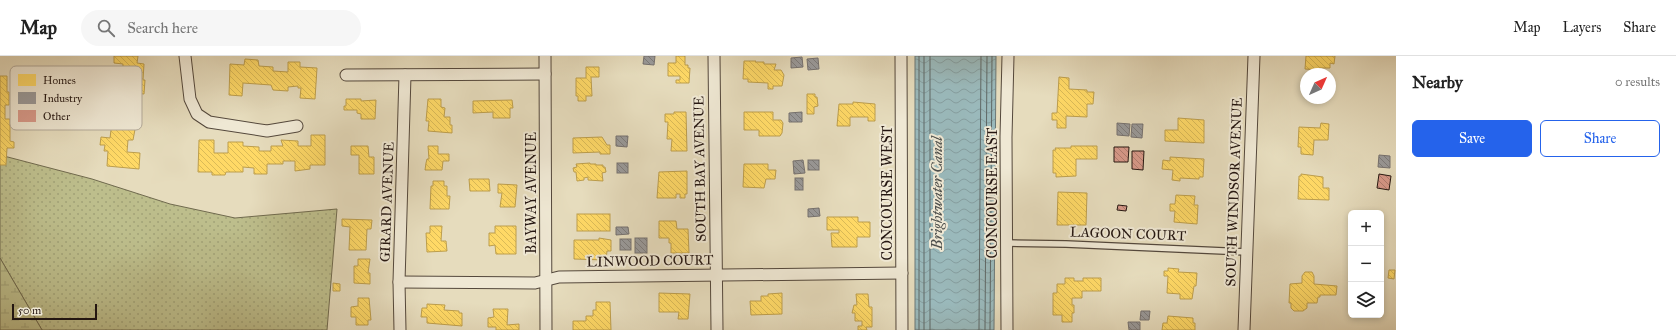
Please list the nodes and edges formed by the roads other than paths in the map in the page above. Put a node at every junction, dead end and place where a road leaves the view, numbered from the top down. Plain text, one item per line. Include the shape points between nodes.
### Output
1 (185, 56) edge
2 (545, 56) edge
3 (714, 56) edge
4 (901, 56) edge
5 (1008, 56) edge
6 (1254, 56) edge
7 (545, 74) junction
8 (346, 75) dead end
9 (405, 75) junction
10 (297, 126) dead end
11 (1007, 243) junction
12 (1247, 252) junction
13 (902, 273) junction
14 (716, 275) junction
15 (546, 280) junction
16 (399, 282) junction
17 (400, 330) edge
18 (546, 330) edge
19 (717, 330) edge
20 (902, 330) edge
21 (1007, 330) edge
22 (1244, 330) edge

1 - 10 street via 192,107 209,122 267,131
2 - 7 street, BAYWAY AVENUE
3 - 14 street, SOUTH BAY AVENUE
4 - 13 street, CONCOURSE WEST
5 - 11 street, CONCOURSE EAST
6 - 12 street, SOUTH WINDSOR AVENUE
7 - 9 street
7 - 15 street, BAYWAY AVENUE
8 - 9 street
9 - 16 street, GIRARD AVENUE
11 - 12 lane, LAGOON COURT
11 - 21 street, CONCOURSE EAST
12 - 22 street, SOUTH WINDSOR AVENUE
13 - 14 street, LINWOOD COURT
13 - 20 street, CONCOURSE WEST
14 - 15 street, LINWOOD COURT via 559,277
14 - 19 street, SOUTH BAY AVENUE
15 - 16 street, LINWOOD COURT via 535,283
15 - 18 street, BAYWAY AVENUE
16 - 17 street, GIRARD AVENUE

